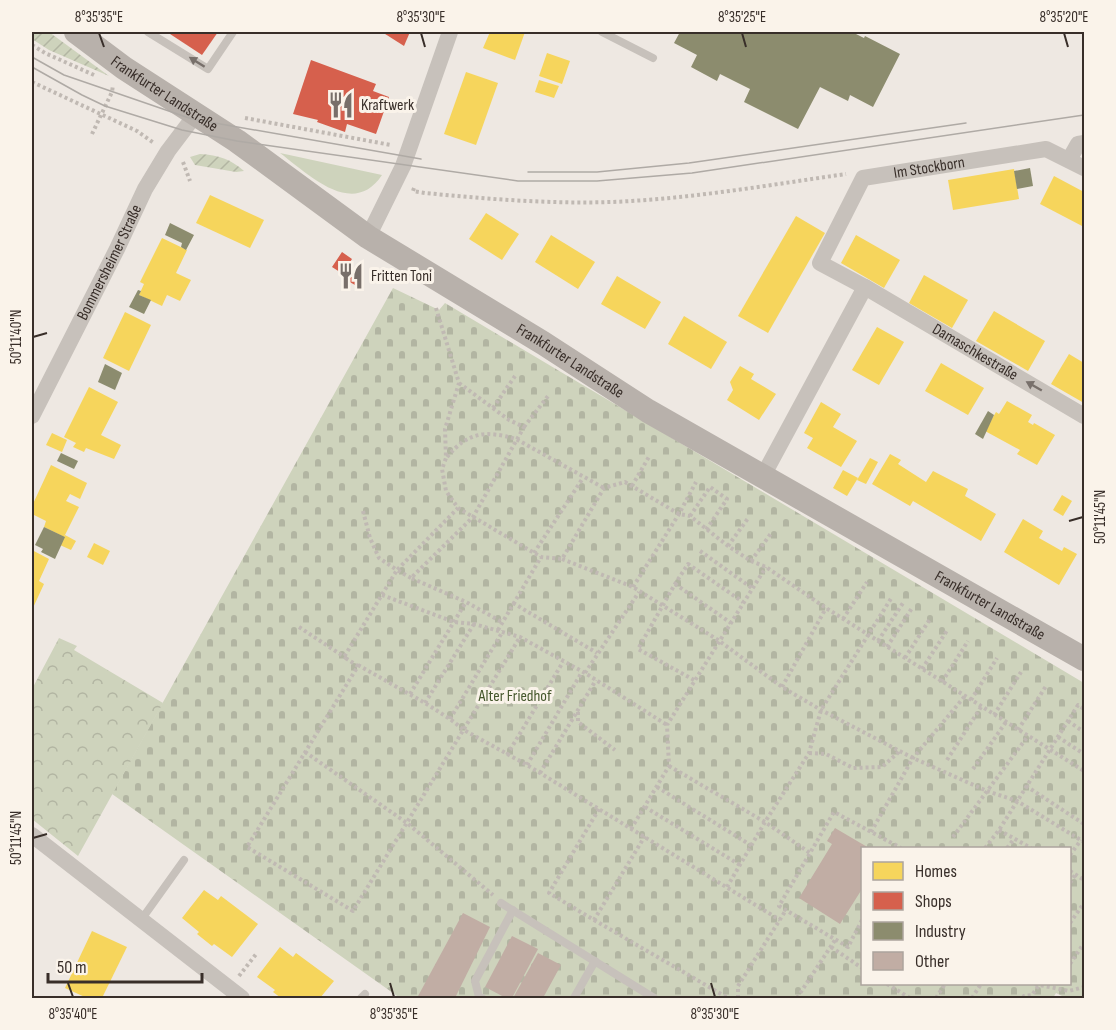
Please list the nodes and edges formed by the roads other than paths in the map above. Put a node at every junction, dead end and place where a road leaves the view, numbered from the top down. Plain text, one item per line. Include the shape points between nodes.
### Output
1 (76, 32) edge
2 (148, 32) edge
3 (233, 32) edge
4 (450, 32) edge
5 (602, 32) edge
6 (653, 58) dead end
7 (196, 114) junction
8 (1084, 143) edge
9 (1069, 160) junction
10 (1084, 168) edge
11 (368, 237) junction
12 (820, 263) joint
13 (865, 287) junction
14 (32, 416) edge
15 (1084, 416) edge
16 (763, 476) junction
17 (1084, 659) edge
18 (32, 836) edge
19 (184, 860) dead end
20 (501, 903) road end
21 (513, 910) junction
22 (141, 920) junction
23 (595, 961) junction
24 (242, 999) edge
25 (482, 999) edge
26 (574, 999) edge
27 (654, 999) edge

1 - 7 main road, Frankfurter Landstraße
3 -> 2 lane via 208,69
4 - 11 street via 395,185
5 - 6 lane
7 - 11 main road, Frankfurter Landstraße
7 - 14 street, Bommersheimer Straße via 145,189
8 - 9 street via 1078,144
9 - 10 street, Im Stockborn
9 - 12 street, Im Stockborn via 1046,149 863,178
11 - 16 main road, Frankfurter Landstraße via 648,411
12 - 13 street, Damaschkestraße
15 -> 13 street, Damaschkestraße
13 - 16 street
16 - 17 main road, Frankfurter Landstraße
18 - 22 street
19 - 22 lane
20 - 21 lane
21 - 23 lane
21 - 25 lane via 475,981
22 - 24 street
23 - 26 lane
23 - 27 lane

